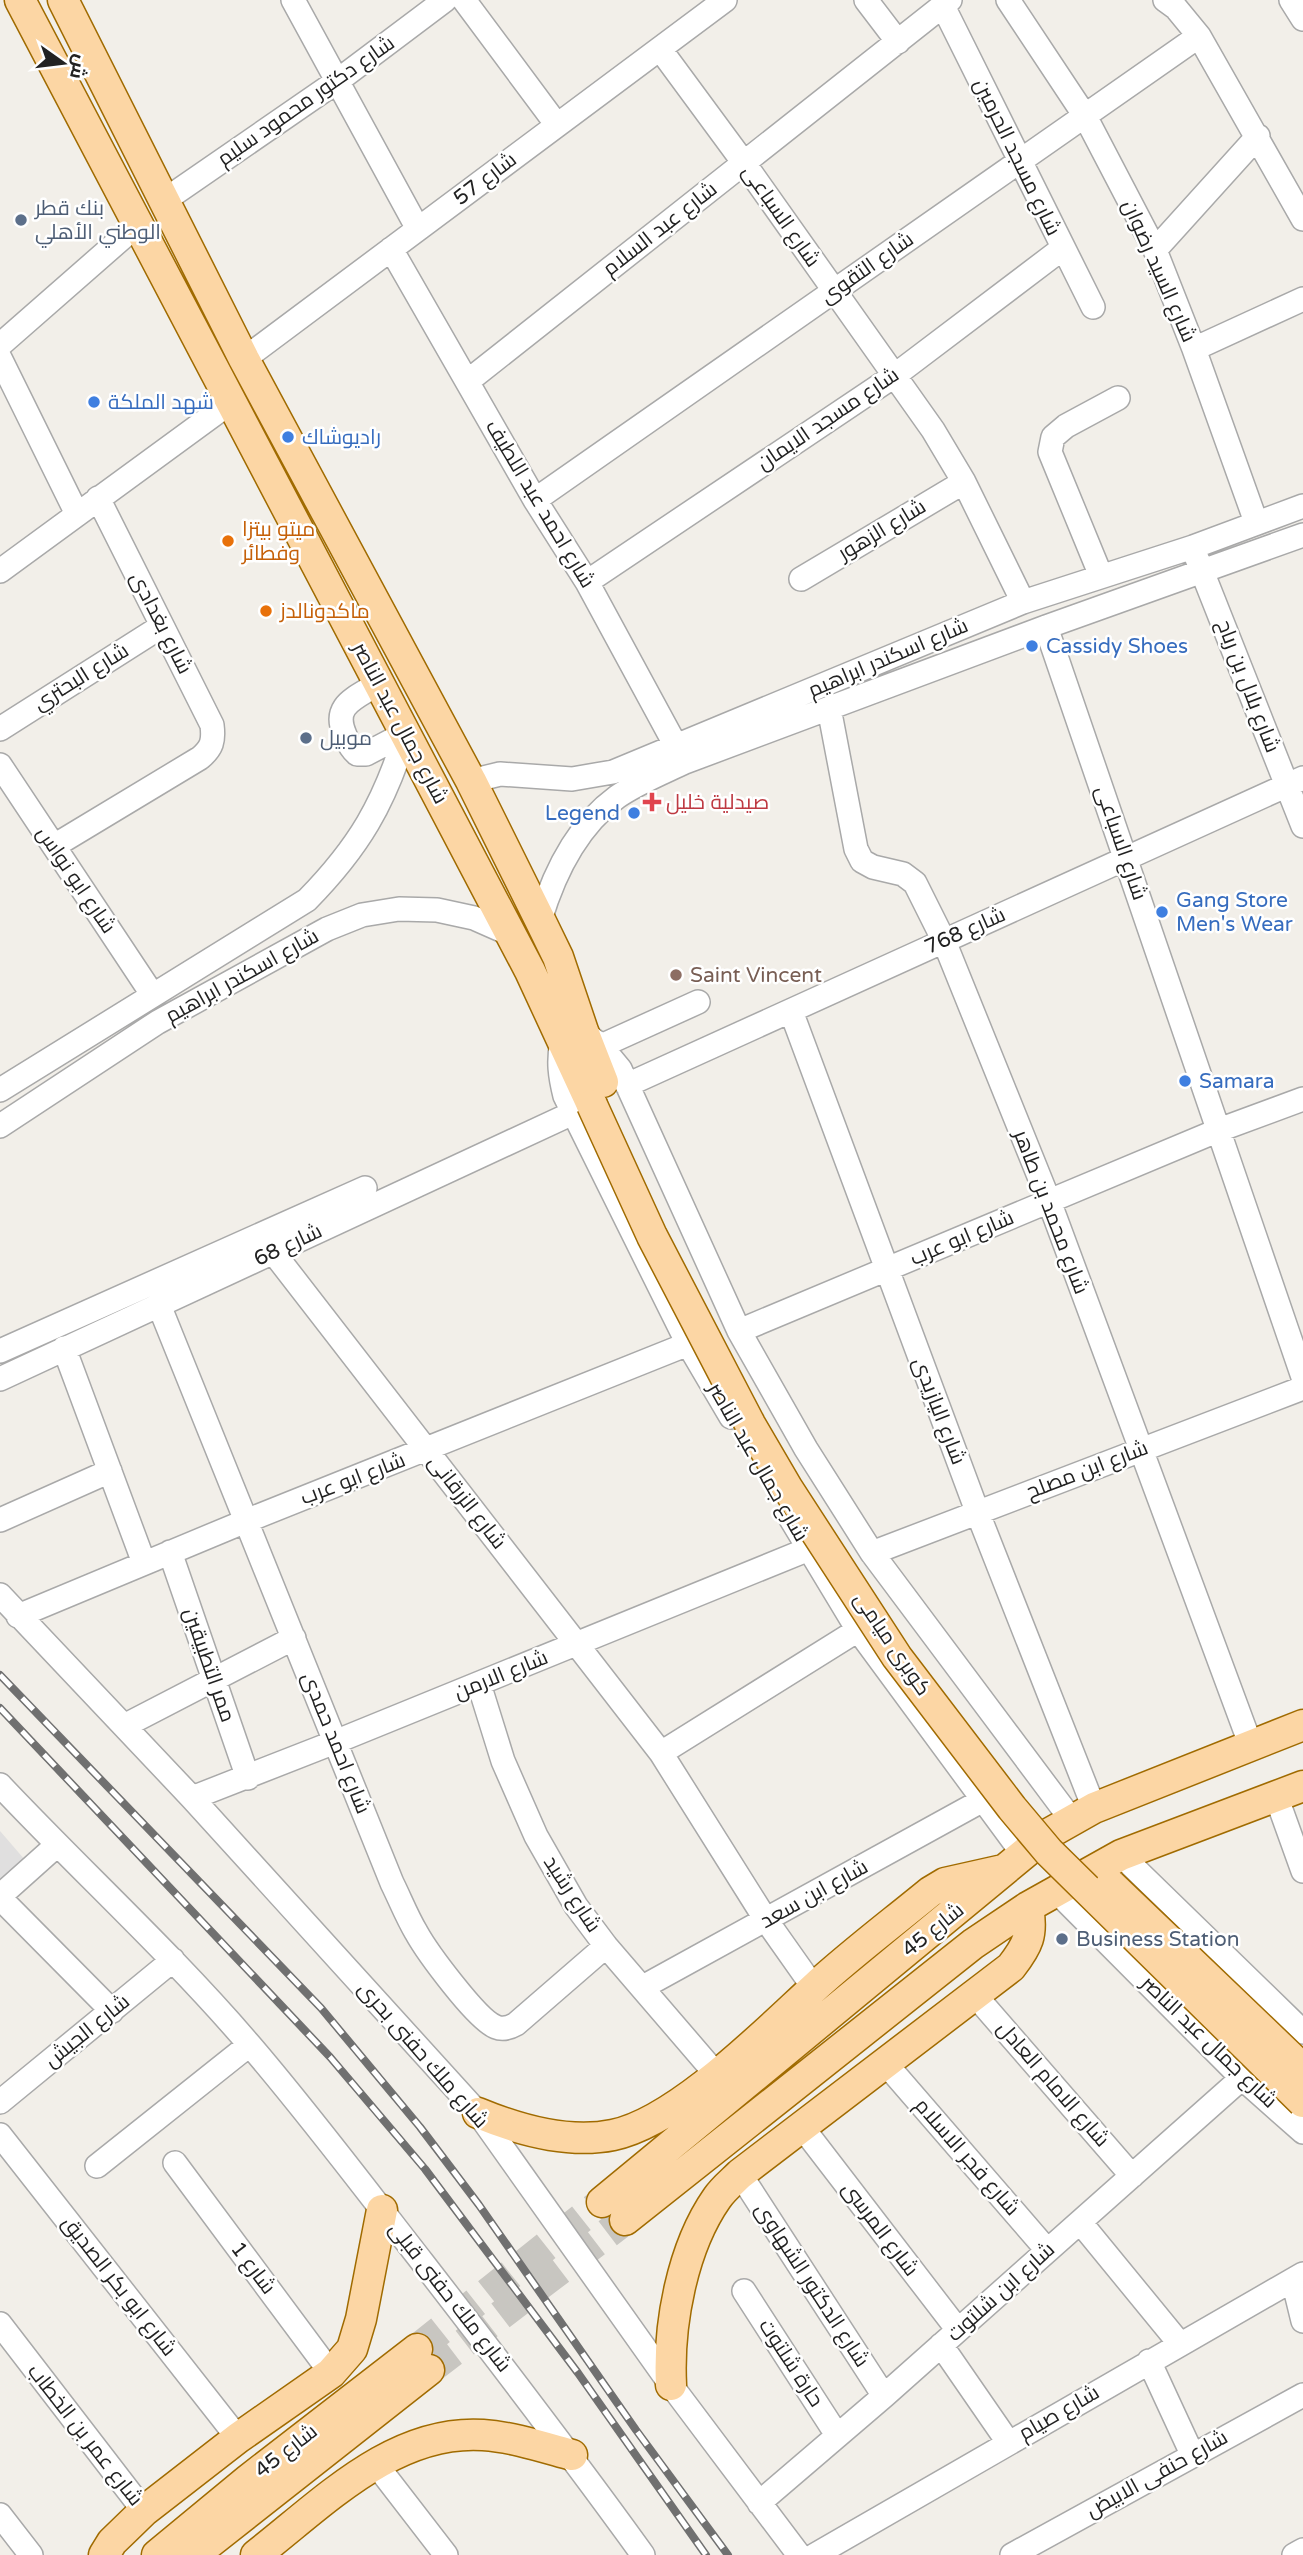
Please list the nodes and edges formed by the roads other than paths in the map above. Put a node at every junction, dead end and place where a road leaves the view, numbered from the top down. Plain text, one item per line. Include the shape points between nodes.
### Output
1 (20, 0) edge
2 (62, 0) edge
3 (293, 0) edge
4 (445, 0) edge
5 (464, 0) edge
6 (725, 0) edge
7 (866, 0) edge
8 (1008, 0) edge
9 (1165, 0) edge
10 (1291, 0) edge
11 (946, 3) edge
12 (1303, 19) edge
13 (1199, 36) junction
14 (898, 42) junction
15 (660, 49) junction
16 (337, 82) junction
17 (1085, 116) junction
18 (557, 125) junction
19 (1258, 136) junction
20 (1019, 161) junction
21 (744, 163) junction
22 (165, 200) junction
23 (1303, 219) edge
24 (137, 225) junction
25 (418, 229) junction
26 (1063, 248) junction
27 (391, 249) junction
28 (1155, 250) junction
29 (834, 291) junction
30 (1303, 299) edge
31 (1093, 307) dead end
32 (0, 345) edge
33 (1194, 349) junction
34 (0, 358) edge
35 (244, 359) junction
36 (894, 376) junction
37 (468, 381) junction
38 (1118, 398) dead end
39 (231, 402) junction
40 (964, 482) junction
41 (98, 498) junction
42 (535, 500) junction
43 (1303, 506) edge
44 (77, 514) junction
45 (1256, 522) junction
46 (1303, 535) edge
47 (1193, 547) junction
48 (1202, 570) junction
49 (0, 571) edge
50 (1101, 576) junction
51 (801, 579) dead end
52 (587, 582) junction
53 (1023, 602) junction
54 (162, 626) junction
55 (1046, 627) junction
56 (379, 683) junction
57 (830, 708) junction
58 (0, 729) edge
59 (406, 733) junction
60 (680, 754) junction
61 (0, 765) edge
62 (471, 781) junction
63 (1295, 782) edge
64 (1303, 826) edge
65 (54, 846) junction
66 (1126, 858) junction
67 (540, 920) junction
68 (508, 933) junction
69 (944, 941) junction
70 (152, 994) junction
71 (698, 1002) dead end
72 (791, 1011) junction
73 (582, 1039) junction
74 (0, 1090) edge
75 (1303, 1099) edge
76 (601, 1101) junction
77 (0, 1126) edge
78 (1219, 1130) junction
79 (365, 1188) dead end
80 (1049, 1201) junction
81 (301, 1228) junction
82 (273, 1252) junction
83 (887, 1270) junction
84 (159, 1305) junction
85 (69, 1320) junction
86 (739, 1331) junction
87 (688, 1344) junction
88 (71, 1345) junction
89 (0, 1350) edge
90 (1303, 1377) edge
91 (0, 1379) edge
92 (1303, 1388) edge
93 (427, 1450) junction
94 (1140, 1450) junction
95 (110, 1471) junction
96 (977, 1511) junction
97 (0, 1520) edge
98 (246, 1521) junction
99 (809, 1549) junction
100 (170, 1552) junction
101 (872, 1553) junction
102 (144, 1563) junction
103 (0, 1595) edge
104 (18, 1616) junction
105 (858, 1630) junction
106 (294, 1638) junction
107 (576, 1644) junction
108 (214, 1680) junction
109 (479, 1684) junction
110 (1303, 1725) edge
111 (124, 1726) junction
112 (335, 1742) junction
113 (1251, 1746) junction
114 (661, 1752) junction
115 (248, 1778) junction
116 (0, 1785) edge
117 (1290, 1791) edge
118 (192, 1798) junction
119 (983, 1800) junction
120 (1082, 1814) junction
121 (57, 1845) junction
122 (1121, 1855) junction
123 (1014, 1861) junction
124 (1303, 1871) edge
125 (1057, 1892) junction
126 (0, 1897) edge
127 (1028, 1907) junction
128 (766, 1920) junction
129 (606, 1946) junction
130 (173, 1961) junction
131 (643, 1987) junction
132 (814, 1988) junction
133 (974, 1993) junction
134 (112, 2011) junction
135 (1303, 2032) edge
136 (249, 2045) junction
137 (886, 2064) junction
138 (1303, 2069) edge
139 (716, 2074) junction
140 (1242, 2078) junction
141 (0, 2102) edge
142 (1303, 2102) edge
143 (478, 2113) junction
144 (802, 2127) junction
145 (1303, 2132) edge
146 (0, 2135) edge
147 (175, 2163) dead end
148 (97, 2166) dead end
149 (740, 2174) junction
150 (1132, 2175) junction
151 (382, 2210) junction
152 (1080, 2222) junction
153 (1047, 2250) junction
154 (1298, 2277) edge
155 (744, 2291) dead end
156 (1303, 2321) edge
157 (0, 2325) edge
158 (949, 2338) junction
159 (1180, 2344) junction
160 (1149, 2361) junction
161 (331, 2372) junction
162 (671, 2385) junction
163 (1303, 2395) edge
164 (884, 2396) junction
165 (837, 2435) junction
166 (238, 2438) junction
167 (1008, 2442) junction
168 (1192, 2454) junction
169 (572, 2455) junction
170 (375, 2463) junction
171 (759, 2503) junction
172 (144, 2511) junction
173 (0, 2515) edge
174 (274, 2550) edge
175 (1303, 2550) edge
176 (31, 2555) edge
177 (104, 2555) edge
178 (157, 2555) edge
179 (194, 2555) edge
180 (446, 2555) edge
181 (643, 2555) edge
182 (799, 2555) edge
183 (815, 2555) edge
184 (1012, 2555) edge
185 (1294, 2555) edge

1 - 24 main road, شارع جمال عبد الناصر
2 - 22 main road, شارع جمال عبد الناصر
3 - 16 street
4 - 16 street, شارع دكتور محمود سليم
5 - 18 street
6 - 15 street, شارع 57
7 - 14 street
8 - 17 street, شارع السيد رضوان
9 - 13 street
10 - 12 street
11 - 14 street, شارع عبد السلام
11 - 20 street, شارع مسجد الحرمين
13 - 17 street, شارع التقوى
13 - 19 street
14 - 21 street, شارع عبد السلام
15 - 18 street, شارع 57
15 - 21 street, شارع السباعى
16 - 22 street, شارع دكتور محمود سليم
16 - 25 street
17 - 20 street, شارع التقوى
17 - 28 street, شارع السيد رضوان
18 - 25 street, شارع 57
19 - 23 street
19 - 28 street
20 - 26 street, شارع مسجد الحرمين
20 - 29 street, شارع التقوى
21 - 29 street, شارع السباعى
21 - 37 street, شارع عبد السلام
22 - 35 main road, شارع جمال عبد الناصر
24 - 32 street
24 - 39 main road, شارع جمال عبد الناصر
25 - 27 street, شارع 57
26 - 31 street, شارع مسجد الحرمين
26 - 36 street, شارع مسجد الايمان
27 - 35 street, شارع 57
27 - 37 street, شارع احمد عبد اللطيف
28 - 33 street, شارع السيد رضوان
29 - 36 street, شارع السباعى
29 - 42 street, شارع التقوى
30 - 33 street
33 - 45 street, شارع السيد رضوان
34 - 44 street
35 - 62 main road, شارع جمال عبد الناصر
36 - 40 street, شارع السباعى
36 - 52 street, شارع مسجد الايمان
37 - 42 street, شارع احمد عبد اللطيف
38 - 50 street via 1066,426 1053,438 1050,452
39 - 41 street
39 - 56 main road, شارع جمال عبد الناصر
40 - 51 street, شارع الزهور
40 - 53 street, شارع السباعى
41 - 44 street
41 - 54 street, شارع بغدادى
42 - 52 street, شارع احمد عبد اللطيف
43 - 45 street, شارع اسكندر ابراهيم
44 - 49 street
45 - 47 street, شارع اسكندر ابراهيم
46 - 48 street, شارع اسكندر ابراهيم
47 - 48 street, شارع بلال بن رباح
47 - 50 street, شارع اسكندر ابراهيم
48 - 55 street, شارع اسكندر ابراهيم
48 - 63 street, شارع بلال بن رباح
50 - 53 street, شارع اسكندر ابراهيم
52 - 60 street, شارع احمد عبد اللطيف
53 - 60 street, شارع اسكندر ابراهيم
54 - 58 street, شارع البحتري
54 - 65 street, شارع بغدادى via 212,725 210,750
55 - 57 street, شارع اسكندر ابراهيم
55 - 66 street, شارع السباعى
56 - 59 main road, شارع جمال عبد الناصر
56 - 59 street via 344,706 340,714 351,748 366,754
57 - 60 street, شارع اسكندر ابراهيم
57 - 69 street, شارع محمد بن طاهر via 856,849 862,861 903,874 915,883
59 - 68 main road, شارع جمال عبد الناصر
59 - 70 street, شارع اسكندر ابراهيم via 379,807 343,862 307,901
60 - 62 street, شارع اسكندر ابراهيم via 593,777 500,774
60 - 67 street, شارع اسكندر ابراهيم via 617,797 590,822 551,884
61 - 65 street, شارع ابو نواس
62 - 67 main road, شارع جمال عبد الناصر
63 - 64 street, شارع بلال بن رباح
63 - 66 street, شارع 768
65 - 70 street, شارع ابو نواس
66 - 69 street, شارع 768
66 - 78 street, شارع السباعى
67 - 73 main road, شارع جمال عبد الناصر via 558,957
68 - 73 main road, شارع جمال عبد الناصر
68 - 77 street, شارع اسكندر ابراهيم via 474,918 437,910 399,909 362,915 327,929 158,1022
69 - 72 street, شارع 768
69 - 80 street, شارع محمد بن طاهر
70 - 74 street, شارع اسكندر ابراهيم
71 - 73 street
72 - 76 street, شارع 768
72 - 83 street, شارع اليازيدى
73 - 76 main road, شارع جمال عبد الناصر
73 - 76 street, شارع جمال عبد الناصر via 559,1058 565,1096
75 - 78 street, شارع ابو عرب
76 - 81 street, شارع 68
76 - 86 street, شارع جمال عبد الناصر
76 - 87 street, شارع جمال عبد الناصر
76 - 138 main road, كوبرى ميامى, bridge via 763,1416 910,1647 1065,1840
76 - 142 main road, كوبرى ميامى, bridge via 652,1236 750,1424 897,1657 1049,1852
78 - 80 street, شارع ابو عرب
78 - 90 street, شارع السباعى
79 - 81 street
80 - 83 street, شارع ابو عرب
80 - 94 street, شارع محمد بن طاهر
81 - 82 street, شارع 68
81 - 85 street
82 - 84 street, شارع 68
82 - 93 street, شارع الزرقانى
83 - 86 street, شارع ابو عرب
83 - 96 street, شارع اليازيدى
84 - 88 street, شارع 68
84 - 98 street, شارع احمد حمدى
85 - 88 street
85 - 89 street
86 - 101 street, شارع جمال عبد الناصر
87 - 93 street, شارع ابو عرب
87 - 99 street, شارع جمال عبد الناصر
88 - 91 street, شارع 68
88 - 95 street
92 - 94 street, شارع ابن مصلح
93 - 98 street, شارع ابو عرب
93 - 107 street, شارع الزرقانى
94 - 96 street, شارع ابن مصلح
94 - 113 street, شارع محمد بن طاهر
95 - 97 street
95 - 102 street
96 - 101 street, شارع ابن مصلح
96 - 120 street, شارع اليازيدى
98 - 100 street, شارع ابو عرب
98 - 106 street, شارع احمد حمدى
99 - 105 street, شارع جمال عبد الناصر
99 - 107 street, شارع الارمن
100 - 102 street, شارع ابو عرب
100 - 108 street, ممر التطبيقين
101 - 120 street, شارع جمال عبد الناصر
102 - 104 street, شارع ابو عرب
103 - 104 street, شارع ملك حفنى بحرى
104 - 111 street, شارع ملك حفنى بحرى
105 - 114 street
105 - 119 street, شارع جمال عبد الناصر
106 - 108 street
106 - 112 street, شارع احمد حمدى
107 - 109 street, شارع الارمن
107 - 114 street, شارع الزرقانى
108 - 111 street
108 - 115 street, ممر التطبيقين
109 - 112 street, شارع الارمن
109 - 129 street, شارع رشيد via 503,1761 536,1836 576,1906
110 - 113 main road, شارع 45
111 - 118 street, شارع ملك حفنى بحرى
112 - 115 street, شارع الارمن
112 - 129 street, شارع احمد حمدى via 416,1932 488,2023 498,2028 516,2024
113 - 120 main road, شارع 45
114 - 128 street, شارع الزرقانى
115 - 118 street, شارع الارمن
116 - 121 street, شارع ملك حفنى قبلى
117 - 122 main road, شارع 45
117 - 124 street
118 - 143 street, شارع ملك حفنى بحرى
119 - 123 street, شارع جمال عبد الناصر
119 - 128 street, شارع ابن سعد
120 - 123 main road, شارع 45
121 - 126 street
121 - 130 street, شارع ملك حفنى قبلى
122 - 125 main road, شارع 45
122 - 135 street
123 - 127 main road, شارع 45 via 614,2211
123 - 132 main road via 930,1892
125 - 127 main road, شارع 45
125 - 140 street, شارع جمال عبد الناصر
126 - 134 street
127 - 133 main road via 1032,1927 1026,1949 1011,1967
128 - 131 street, شارع ابن سعد
128 - 132 street, شارع الزرقانى
129 - 131 street, شارع رشيد
130 - 134 street, شارع الجيش
130 - 136 street, شارع ملك حفنى قبلى
131 - 139 street, شارع رشيد
132 - 139 main road
133 - 137 main road
133 - 150 street, شارع الامام العادل
134 - 141 street, شارع الجيش
136 - 148 street
136 - 151 street, شارع ملك حفنى قبلى
137 - 144 main road
137 - 153 street, شارع فجر الاسلام
139 - 143 main road via 676,2106 613,2135 543,2133
140 - 145 street, شارع جمال عبد الناصر
140 - 150 street, شارع ابن شلتوت
143 - 162 street, شارع ملك حفنى بحرى
144 - 149 main road
144 - 158 street, شارع المرسى
146 - 166 street, شارع ابو بكر الصديق
147 - 161 street, شارع 1
149 - 162 main road via 719,2196 692,2247 674,2316
149 - 164 street, شارع الدكتور الشهاوى
150 - 152 street, شارع ابن شلتوت
151 - 161 main road via 352,2348
151 - 169 street, شارع ملك حفنى قبلى
152 - 153 street, شارع ابن شلتوت
152 - 159 street
153 - 158 street, شارع ابن شلتوت
154 - 156 street
154 - 159 street, شارع صيام
155 - 165 street, حارة شلتوت
157 - 172 street, شارع عمر بن الخطاب
158 - 164 street, شارع ابن شلتوت
158 - 167 street, شارع المرسى
159 - 160 street, شارع صيام
160 - 167 street, شارع صيام
160 - 168 street
161 - 166 main road
162 - 171 street, شارع ملك حفنى بحرى
163 - 168 street, شارع حنفى الابيض
164 - 165 street, شارع ابن شلتوت
165 - 171 street, شارع ابن شلتوت
166 - 172 main road
167 - 183 street, شارع صيام
168 - 184 street, شارع حنفى الابيض
169 - 170 main road via 482,2435 408,2447
169 - 181 street, شارع ملك حفنى قبلى
170 - 174 main road
170 - 180 street
171 - 182 street, شارع ملك حفنى بحرى
172 - 177 main road
173 - 176 street
175 - 185 street
178 - 179 main road, شارع 45 via 249,2479 423,2360

